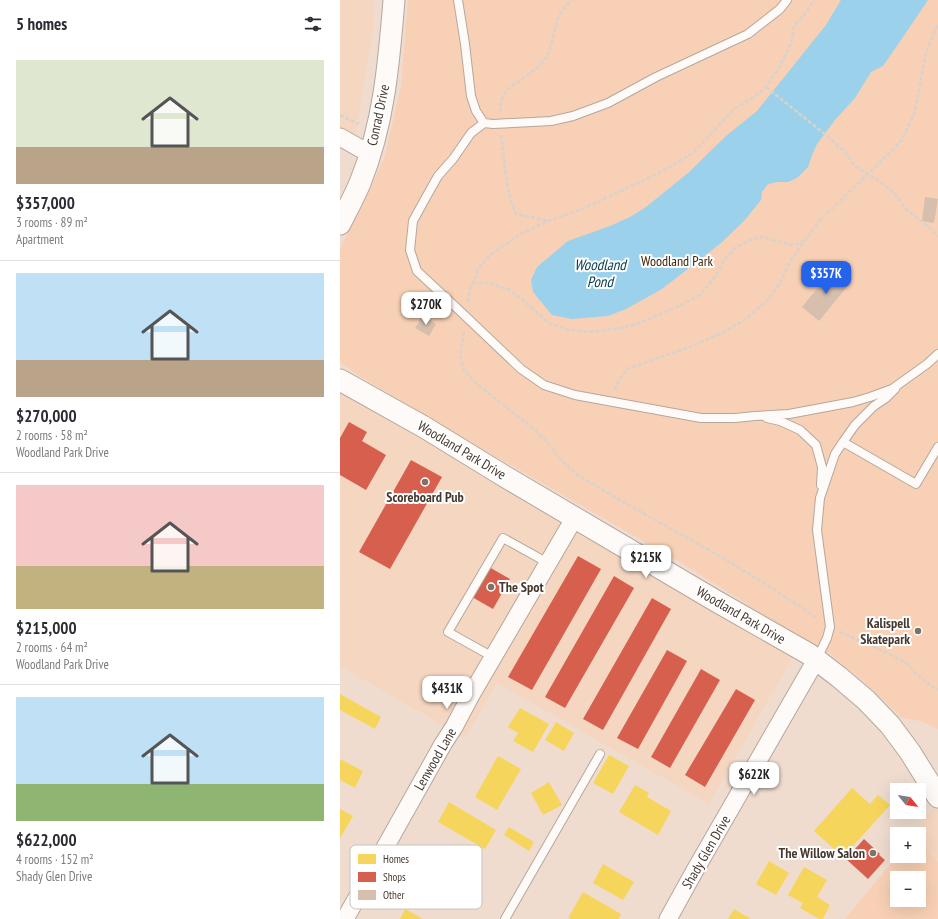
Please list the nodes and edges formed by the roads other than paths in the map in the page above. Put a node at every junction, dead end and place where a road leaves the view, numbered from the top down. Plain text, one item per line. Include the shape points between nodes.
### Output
1 (394, 0) edge
2 (458, 0) edge
3 (787, 0) edge
4 (484, 123) junction
5 (340, 137) edge
6 (370, 154) junction
7 (340, 224) edge
8 (936, 359) edge
9 (340, 380) edge
10 (901, 383) junction
11 (755, 416) junction
12 (843, 442) junction
13 (938, 447) edge
14 (820, 498) junction
15 (575, 517) junction
16 (548, 564) junction
17 (493, 657) junction
18 (816, 660) junction
19 (600, 754) dead end
20 (938, 796) edge
21 (387, 845) edge
22 (352, 909) edge
23 (346, 919) edge
24 (505, 919) edge
25 (668, 919) edge

1 - 6 street, Conrad Drive via 389,63 378,126
2 - 4 lane via 471,96 476,111
3 - 4 lane via 780,9 748,34 662,74 608,103 551,121
4 - 11 lane via 471,133 438,176 413,221 410,250 417,271 521,369 544,385 575,395 701,418
5 - 6 street
6 - 7 street, Conrad Drive via 360,183
8 - 10 lane
9 - 15 street, Woodland Park Drive
10 - 11 lane via 892,389 853,402 789,414
10 - 12 lane via 855,425
11 - 14 lane via 780,421 800,430 816,445 822,467
12 - 13 lane via 916,484
12 - 14 lane via 835,454
14 - 18 lane via 817,530 830,628
15 - 16 street, Lenwood Lane
15 - 18 street, Woodland Park Drive
16 - 17 street, Lenwood Lane
16 - 17 lane via 503,538 448,632
17 - 21 street, Lenwood Lane
18 - 20 street, Woodland Park Drive via 866,700 890,725
18 - 25 street, Shady Glen Drive
19 - 24 lane
22 - 23 street, Lenwood Lane

